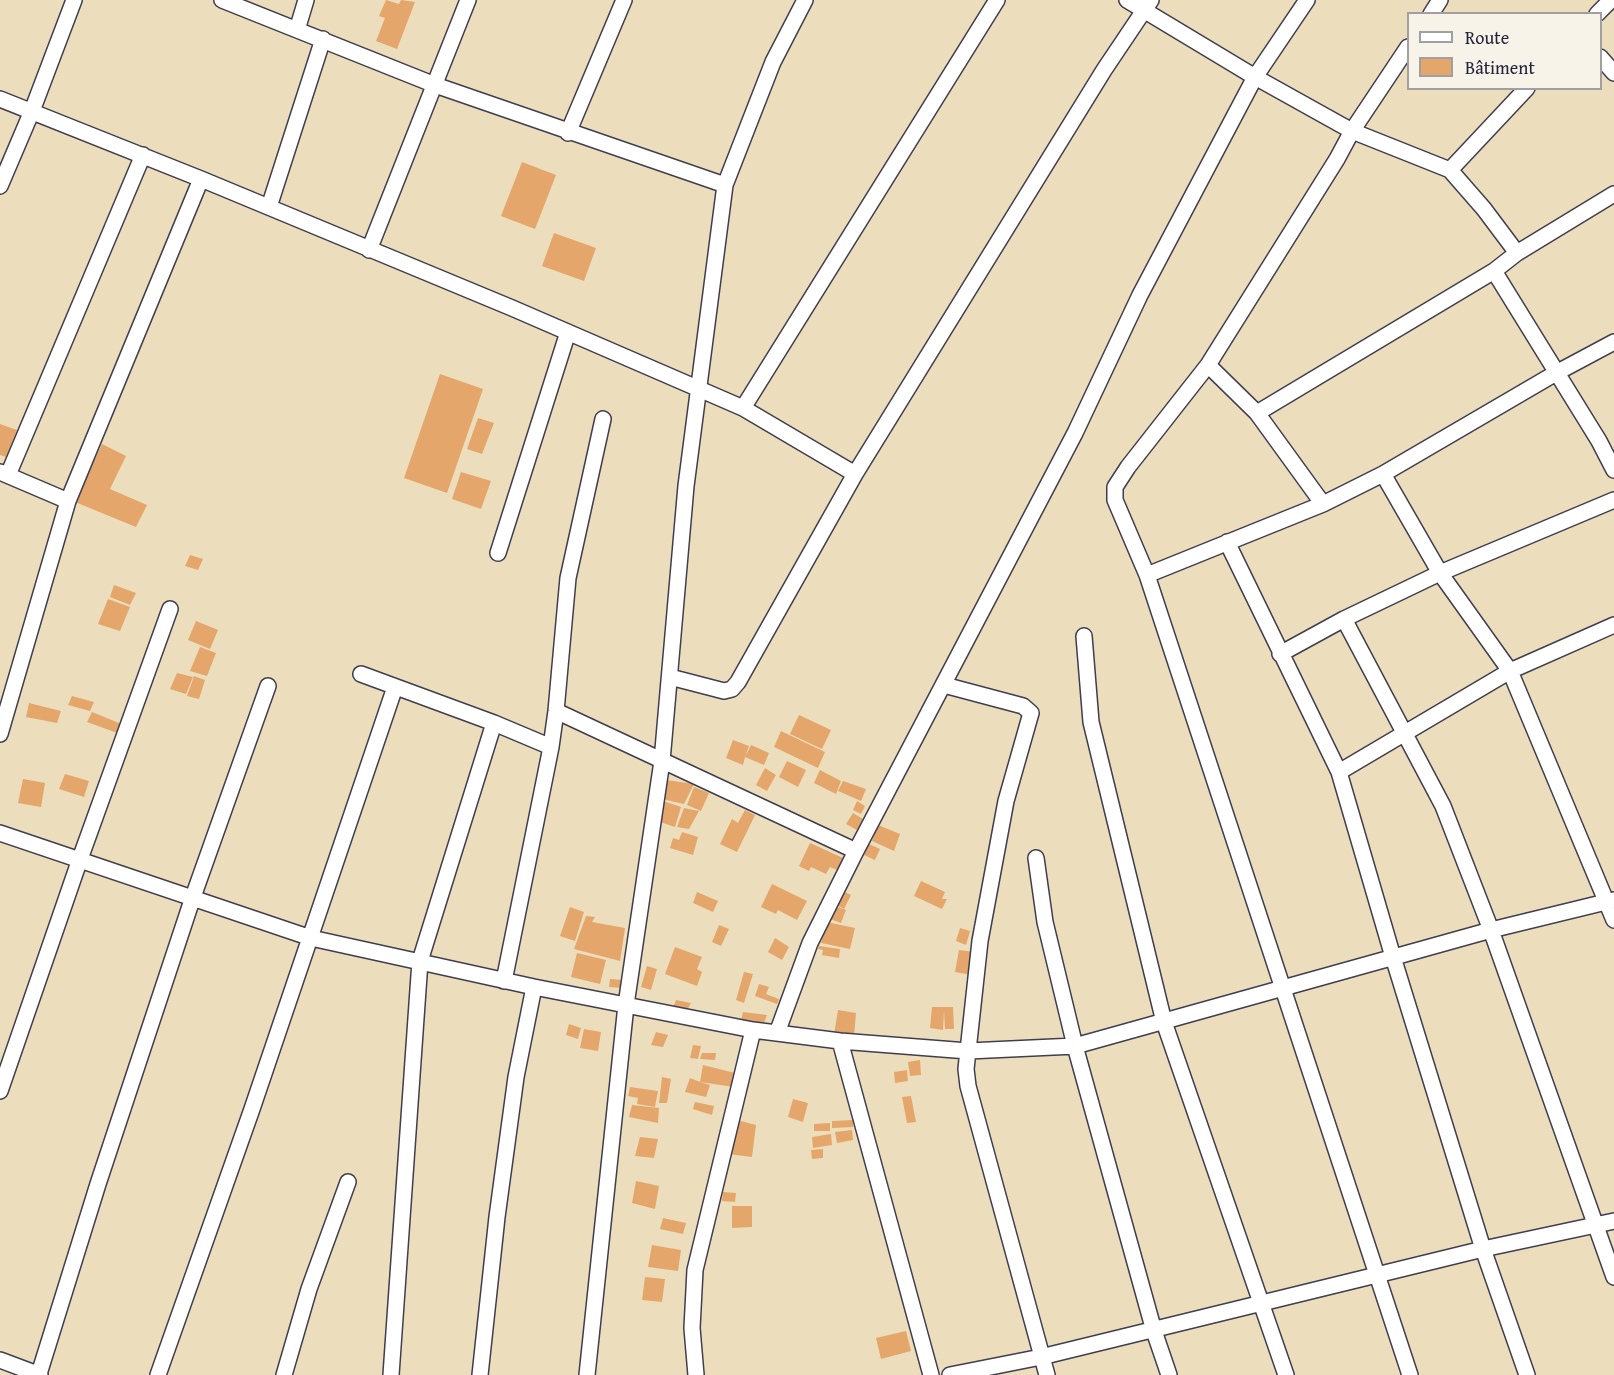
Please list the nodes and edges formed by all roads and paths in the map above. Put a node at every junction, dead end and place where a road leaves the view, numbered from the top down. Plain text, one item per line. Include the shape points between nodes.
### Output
1 (74, 0) edge
2 (222, 0) edge
3 (306, 0) edge
4 (468, 0) edge
5 (624, 0) edge
6 (805, 0) edge
7 (997, 0) edge
8 (1127, 0) edge
9 (1307, 0) edge
10 (1611, 0) edge
11 (1147, 5) edge
12 (1600, 12) edge
13 (297, 30) junction
14 (323, 39) junction
15 (1407, 48) edge
16 (1602, 59) edge
17 (1614, 73) edge
18 (1255, 77) junction
19 (435, 85) junction
20 (1525, 90) edge
21 (0, 99) edge
22 (32, 111) junction
23 (1352, 131) junction
24 (568, 133) junction
25 (143, 155) junction
26 (1450, 170) junction
27 (201, 178) junction
28 (725, 185) junction
29 (0, 186) edge
30 (1614, 194) edge
31 (270, 207) junction
32 (369, 250) junction
33 (1517, 253) junction
34 (1494, 271) junction
35 (568, 333) junction
36 (1614, 342) edge
37 (1208, 364) junction
38 (1556, 373) junction
39 (698, 389) junction
40 (743, 408) junction
41 (1257, 413) junction
42 (603, 419) dead end
43 (1614, 470) edge
44 (4, 474) edge
45 (855, 474) junction
46 (1383, 474) junction
47 (1614, 500) edge
48 (68, 501) junction
49 (1323, 504) junction
50 (1227, 542) junction
51 (498, 553) dead end
52 (1440, 573) junction
53 (1147, 575) junction
54 (170, 609) dead end
55 (1344, 619) junction
56 (1614, 625) edge
57 (1084, 636) dead end
58 (1280, 654) junction
59 (1510, 671) junction
60 (361, 674) dead end
61 (670, 677) junction
62 (944, 685) junction
63 (268, 686) dead end
64 (395, 687) junction
65 (556, 711) junction
66 (494, 723) junction
67 (1405, 733) junction
68 (0, 734) edge
69 (550, 747) junction
70 (662, 761) junction
71 (1339, 772) junction
72 (0, 833) edge
73 (856, 851) junction
74 (1036, 858) dead end
75 (80, 859) junction
76 (193, 897) junction
77 (1611, 901) edge
78 (1614, 920) edge
79 (1491, 930) junction
80 (310, 938) junction
81 (1393, 957) junction
82 (420, 961) junction
83 (504, 981) junction
84 (534, 987) junction
85 (1284, 988) junction
86 (626, 1005) junction
87 (1164, 1022) junction
88 (753, 1030) junction
89 (777, 1033) junction
90 (840, 1041) junction
91 (1076, 1046) junction
92 (968, 1051) junction
93 (0, 1091) edge
94 (348, 1182) dead end
95 (1614, 1221) edge
96 (1596, 1226) junction
97 (1482, 1249) junction
98 (1377, 1275) junction
99 (1614, 1277) edge
100 (1260, 1302) junction
101 (1154, 1330) junction
102 (1041, 1357) junction
103 (0, 1360) edge
104 (40, 1375) edge
105 (158, 1375) edge
106 (284, 1375) edge
107 (392, 1375) edge
108 (480, 1375) edge
109 (587, 1375) edge
110 (696, 1375) edge
111 (931, 1375) edge
112 (950, 1375) edge
113 (1047, 1375) edge
114 (1169, 1375) edge
115 (1286, 1375) edge
116 (1410, 1375) edge
117 (1527, 1375) edge

1 - 22 street
2 - 13 street
3 - 13 street
4 - 19 street
5 - 24 street
6 - 28 street via 773,62
7 - 40 street
8 - 11 street
9 - 18 street
10 - 12 street
11 - 18 street
11 - 45 street
13 - 14 street
14 - 19 street
14 - 31 street
15 - 23 street
16 - 17 street
18 - 23 street
18 - 62 street via 1140,295 1075,434
19 - 24 street
19 - 32 street
20 - 26 street
21 - 22 street
22 - 25 street
22 - 29 street
23 - 26 street
23 - 37 street
24 - 28 street
25 - 27 street
25 - 44 street
26 - 33 street
27 - 31 street
27 - 48 street
28 - 39 street
30 - 33 street
31 - 32 street
32 - 35 street
33 - 34 street
34 - 38 street
34 - 41 street
35 - 39 street
35 - 51 street
36 - 38 street
37 - 41 street
37 - 53 street via 1115,488 1115,500
38 - 43 street
38 - 46 street
39 - 40 street
39 - 61 street
40 - 45 street
41 - 49 street
42 - 65 street via 568,578
44 - 48 street
45 - 61 street via 732,689 724,691
46 - 49 street
46 - 52 street
47 - 52 street
48 - 68 street
49 - 50 street
50 - 53 street
50 - 58 street
52 - 55 street
52 - 59 street
53 - 85 street
54 - 75 street
55 - 58 street
55 - 67 street
56 - 59 street
57 - 87 street via 1091,722
58 - 71 street
59 - 67 street
59 - 77 street
60 - 64 street
61 - 70 street
62 - 73 street
62 - 92 street via 1023,706 1031,713 1003,813 980,941
63 - 76 street
64 - 66 street
64 - 80 street
65 - 69 street
65 - 70 street
66 - 69 street
66 - 82 street
67 - 71 street
67 - 79 street via 1443,806
69 - 83 street
70 - 73 street
70 - 86 street
71 - 81 street
72 - 75 street
73 - 89 street via 810,943
74 - 91 street via 1045,922
75 - 76 street
75 - 93 street
76 - 80 street
76 - 104 street
77 - 78 street
77 - 79 street
79 - 81 street
79 - 96 street
80 - 82 street
80 - 105 street
81 - 85 street
81 - 97 street
82 - 83 street
82 - 107 street
83 - 84 street
84 - 86 street
84 - 108 street via 514,1088
85 - 87 street
85 - 98 street
86 - 88 street
86 - 109 street
87 - 91 street
87 - 100 street
88 - 89 street
88 - 110 street via 695,1270 692,1328
89 - 90 street
90 - 92 street
90 - 111 street
91 - 92 street
91 - 101 street
92 - 102 street via 968,1086
94 - 106 street via 309,1289
95 - 96 street
96 - 97 street
96 - 99 street
97 - 98 street
97 - 117 street
98 - 100 street
98 - 116 street
100 - 101 street
100 - 115 street
101 - 102 street
101 - 114 street
102 - 112 street
102 - 113 street
103 - 104 street

